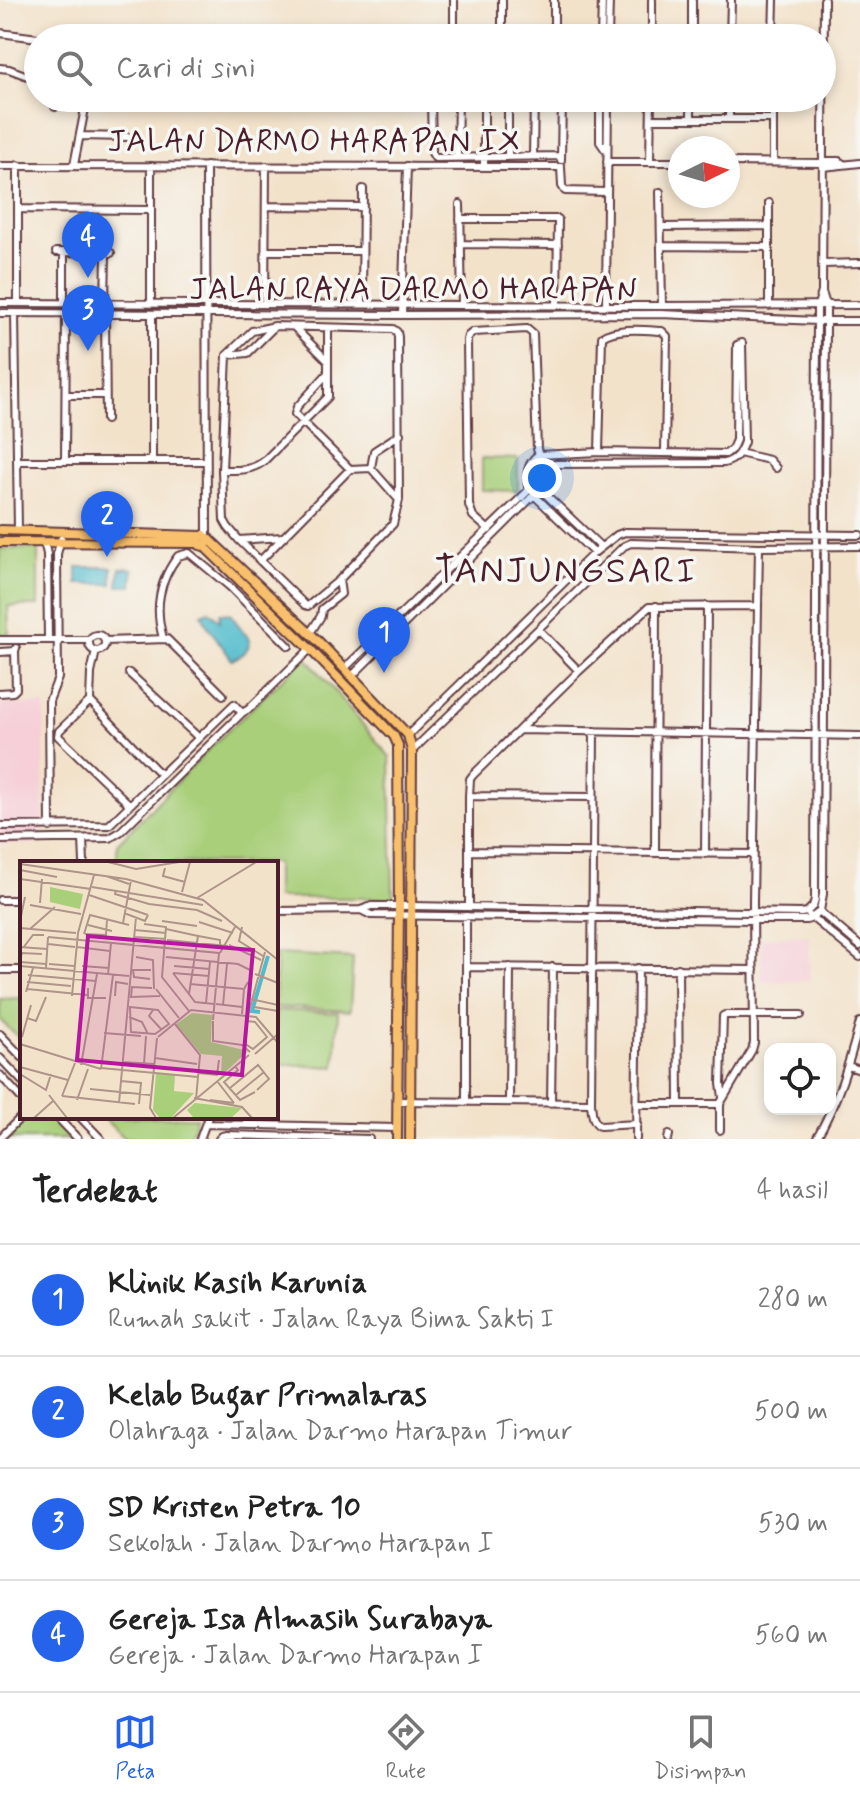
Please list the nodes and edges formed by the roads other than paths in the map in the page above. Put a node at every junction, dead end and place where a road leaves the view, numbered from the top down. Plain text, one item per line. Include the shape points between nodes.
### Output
1 (454, 0) edge
2 (502, 0) edge
3 (554, 0) edge
4 (602, 0) edge
5 (609, 0) edge
6 (652, 0) edge
7 (692, 0) edge
8 (731, 0) edge
9 (774, 0) edge
10 (824, 0) edge
11 (454, 24) edge
12 (502, 24) edge
13 (554, 24) edge
14 (604, 24) edge
15 (606, 24) edge
16 (652, 24) edge
17 (692, 24) edge
18 (730, 24) edge
19 (773, 24) edge
20 (824, 24) edge
21 (0, 33) edge
22 (24, 36) edge
23 (0, 68) edge
24 (24, 75) edge
25 (84, 112) edge
26 (431, 112) edge
27 (458, 112) edge
28 (484, 112) edge
29 (508, 112) edge
30 (534, 112) edge
31 (562, 112) edge
32 (600, 112) edge
33 (608, 112) edge
34 (651, 112) edge
35 (691, 112) edge
36 (729, 112) edge
37 (773, 112) edge
38 (823, 112) edge
39 (691, 118) junction
40 (651, 119) junction
41 (729, 119) junction
42 (773, 119) junction
43 (80, 136) junction
44 (128, 137) dead end
45 (607, 152) junction
46 (508, 156) junction
47 (533, 156) junction
48 (561, 156) junction
49 (457, 157) junction
50 (483, 157) junction
51 (773, 161) junction
52 (607, 162) junction
53 (650, 162) junction
54 (668, 162) edge
55 (740, 162) edge
56 (823, 163) junction
57 (860, 163) edge
58 (18, 165) junction
59 (74, 165) junction
60 (0, 166) edge
61 (151, 166) junction
62 (206, 166) junction
63 (266, 166) junction
64 (407, 166) junction
65 (484, 167) junction
66 (561, 167) junction
67 (363, 189) dead end
68 (606, 192) junction
69 (660, 192) dead end
70 (769, 203) dead end
71 (460, 204) dead end
72 (266, 206) junction
73 (363, 207) junction
74 (18, 209) junction
75 (151, 210) junction
76 (460, 219) junction
77 (769, 226) junction
78 (661, 227) junction
79 (461, 244) junction
80 (558, 245) junction
81 (661, 246) junction
82 (769, 247) junction
83 (266, 251) junction
84 (362, 251) junction
85 (56, 252) dead end
86 (64, 252) junction
87 (860, 263) edge
88 (822, 264) junction
89 (822, 292) junction
90 (0, 303) edge
91 (18, 303) junction
92 (64, 303) junction
93 (105, 303) junction
94 (151, 303) junction
95 (206, 304) junction
96 (265, 304) junction
97 (362, 304) junction
98 (402, 304) junction
99 (462, 305) junction
100 (557, 305) junction
101 (606, 305) junction
102 (860, 305) edge
103 (662, 306) junction
104 (769, 306) junction
105 (817, 306) junction
106 (826, 306) junction
107 (0, 313) edge
108 (15, 313) junction
109 (66, 314) junction
110 (105, 314) junction
111 (152, 314) junction
112 (206, 314) junction
113 (402, 315) junction
114 (817, 320) junction
115 (826, 320) junction
116 (860, 321) edge
117 (275, 326) junction
118 (294, 327) junction
119 (328, 328) junction
120 (227, 355) junction
121 (328, 361) junction
122 (328, 373) junction
123 (66, 395) junction
124 (105, 395) junction
125 (106, 420) dead end
126 (302, 423) junction
127 (400, 434) junction
128 (732, 449) junction
129 (599, 452) junction
130 (665, 452) junction
131 (740, 453) junction
132 (538, 455) junction
133 (17, 461) junction
134 (65, 461) junction
135 (152, 461) junction
136 (206, 461) junction
137 (544, 467) junction
138 (371, 468) junction
139 (776, 468) dead end
140 (350, 469) junction
141 (222, 470) junction
142 (539, 488) junction
143 (531, 493) junction
144 (399, 500) junction
145 (0, 530) edge
146 (18, 530) junction
147 (489, 530) junction
148 (59, 531) junction
149 (816, 535) junction
150 (825, 535) junction
151 (860, 535) edge
152 (282, 537) junction
153 (204, 540) junction
154 (239, 540) junction
155 (0, 542) edge
156 (44, 542) junction
157 (59, 542) junction
158 (860, 546) edge
159 (601, 547) junction
160 (759, 547) junction
161 (816, 547) junction
162 (825, 547) junction
163 (594, 553) junction
164 (47, 554) junction
165 (57, 554) junction
166 (260, 561) junction
167 (339, 580) junction
168 (316, 601) junction
169 (656, 606) junction
170 (707, 606) junction
171 (758, 606) junction
172 (322, 609) junction
173 (539, 630) junction
174 (310, 633) junction
175 (163, 638) junction
176 (0, 640) edge
177 (16, 640) junction
178 (48, 640) junction
179 (59, 640) junction
180 (89, 640) junction
181 (105, 641) junction
182 (318, 641) junction
183 (289, 646) dead end
184 (310, 649) junction
185 (15, 651) junction
186 (96, 651) junction
187 (0, 652) edge
188 (363, 652) junction
189 (370, 660) junction
190 (345, 668) junction
191 (579, 671) junction
192 (129, 673) dead end
193 (352, 676) junction
194 (0, 693) edge
195 (223, 695) dead end
196 (90, 701) junction
197 (242, 713) junction
198 (520, 730) junction
199 (594, 731) junction
200 (656, 732) junction
201 (706, 733) junction
202 (756, 734) junction
203 (816, 734) junction
204 (825, 734) junction
205 (408, 735) junction
206 (860, 736) edge
207 (198, 737) junction
208 (412, 751) junction
209 (160, 774) junction
210 (469, 796) junction
211 (593, 797) junction
212 (130, 805) junction
213 (114, 821) junction
214 (0, 826) edge
215 (106, 826) junction
216 (50, 827) junction
217 (120, 832) junction
218 (110, 838) junction
219 (83, 839) junction
220 (0, 840) edge
221 (469, 851) junction
222 (593, 853) junction
223 (655, 853) junction
224 (705, 854) junction
225 (754, 854) junction
226 (84, 861) edge
227 (469, 907) junction
228 (527, 908) junction
229 (593, 908) junction
230 (816, 909) junction
231 (399, 910) junction
232 (412, 910) junction
233 (278, 911) edge
234 (810, 915) junction
235 (466, 916) junction
236 (753, 916) junction
237 (527, 917) junction
238 (593, 918) junction
239 (860, 946) edge
240 (860, 957) edge
241 (466, 967) junction
242 (510, 967) junction
243 (553, 967) junction
244 (593, 967) junction
245 (638, 968) junction
246 (678, 968) junction
247 (754, 970) junction
248 (754, 1014) junction
249 (801, 1015) dead end
250 (860, 1022) edge
251 (0, 1034) edge
252 (20, 1055) edge
253 (0, 1058) edge
254 (848, 1066) junction
255 (860, 1070) edge
256 (0, 1075) edge
257 (20, 1079) edge
258 (20, 1097) edge
259 (722, 1100) junction
260 (397, 1101) junction
261 (411, 1101) junction
262 (466, 1102) junction
263 (509, 1102) junction
264 (551, 1103) junction
265 (591, 1103) junction
266 (637, 1104) junction
267 (679, 1104) junction
268 (20, 1118) edge
269 (59, 1119) edge
270 (82, 1119) edge
271 (207, 1120) edge
272 (637, 1124) junction
273 (397, 1128) junction
274 (720, 1130) dead end
275 (0, 1138) edge
276 (309, 1138) edge
277 (78, 1139) edge
278 (101, 1139) edge
279 (200, 1139) edge
280 (219, 1139) edge
281 (369, 1139) edge
282 (397, 1139) edge
283 (410, 1139) edge
284 (636, 1139) edge
285 (816, 1139) edge

1 - 11 street
2 - 12 street
3 - 13 street
4 - 14 street
5 - 15 street
6 - 16 street
7 - 17 street
8 - 18 street
9 - 19 street
10 - 20 street
21 - 22 street
23 - 24 street
25 - 43 street
26 - 49 street via 434,157
27 - 49 street
28 - 50 street
29 - 46 street
30 - 47 street
31 - 48 street
32 - 45 street via 600,142
33 - 45 street
34 - 40 street
35 - 39 street
36 - 41 street
37 - 42 street
38 - 56 street
39 - 40 street
39 - 41 street
40 - 53 street
41 - 42 street
42 - 51 street
43 - 44 street
43 - 59 street
45 - 52 street
46 - 47 street
46 - 50 street
47 - 48 street
48 - 66 street
49 - 50 street
50 - 65 street
51 - 55 street
51 - 56 street
52 - 53 street
52 - 68 street
53 - 54 street
56 - 57 street
56 - 88 street
58 - 59 street, JALAN DARMO HARAPAN IX
58 - 60 street, JALAN DARMO HARAPAN IX
58 - 74 street
59 - 61 street, JALAN DARMO HARAPAN IX
61 - 62 street, JALAN DARMO HARAPAN IX
61 - 75 street
62 - 63 street, JALAN DARMO HARAPAN IX
62 - 95 street
63 - 64 street, JALAN DARMO HARAPAN IX
63 - 72 street
64 - 65 street, JALAN DARMO HARAPAN IX
64 - 98 street
65 - 66 street, JALAN DARMO HARAPAN IX
66 - 68 street, JALAN DARMO HARAPAN IX via 565,191
67 - 73 street
68 - 101 street
69 - 78 street
70 - 77 street
71 - 76 street
72 - 73 street
72 - 83 street
73 - 84 street
74 - 75 street
74 - 91 street
75 - 94 street
76 - 79 street
76 - 80 street via 557,219
77 - 78 street
77 - 82 street
78 - 81 street
79 - 80 street
79 - 99 street
80 - 100 street
81 - 82 street
81 - 103 street
82 - 104 street
83 - 84 street
83 - 96 street
84 - 97 street
85 - 86 street
86 - 92 street
86 - 93 street via 108,253
87 - 88 street
88 - 89 street
89 - 105 street
89 - 106 street
90 - 91 street, JALAN RAYA DARMO HARAPAN
91 - 92 street, JALAN RAYA DARMO HARAPAN
92 - 93 street, JALAN RAYA DARMO HARAPAN
93 - 94 street, JALAN RAYA DARMO HARAPAN
94 - 95 street, JALAN RAYA DARMO HARAPAN
95 - 96 street, JALAN RAYA DARMO HARAPAN
95 - 112 street
96 - 97 street, JALAN RAYA DARMO HARAPAN
97 - 98 street, JALAN RAYA DARMO HARAPAN
98 - 99 street, JALAN RAYA DARMO HARAPAN
98 - 113 street
99 - 100 street, JALAN RAYA DARMO HARAPAN
100 - 101 street, JALAN RAYA DARMO HARAPAN
101 - 103 street, JALAN RAYA DARMO HARAPAN
102 - 106 street, JALAN RAYA DARMO HARAPAN
103 - 104 street, JALAN RAYA DARMO HARAPAN
104 - 105 street, JALAN RAYA DARMO HARAPAN
105 - 106 street, JALAN RAYA DARMO HARAPAN
105 - 114 street
106 - 115 street
107 - 108 street, JALAN RAYA DARMO HARAPAN
108 - 109 street, JALAN RAYA DARMO HARAPAN
108 - 133 street
109 - 110 street, JALAN RAYA DARMO HARAPAN
109 - 123 street
110 - 111 street, JALAN RAYA DARMO HARAPAN
110 - 124 street
111 - 112 street, JALAN RAYA DARMO HARAPAN
111 - 135 street
112 - 113 street, JALAN RAYA DARMO HARAPAN
112 - 136 street
113 - 114 street, JALAN RAYA DARMO HARAPAN via 661,314
114 - 115 street, JALAN RAYA DARMO HARAPAN
114 - 149 street
115 - 116 street, JALAN RAYA DARMO HARAPAN
115 - 150 street
117 - 118 street
117 - 120 street via 252,331
117 - 120 street via 248,353
118 - 119 street
118 - 121 street
119 - 121 street
119 - 127 street via 397,332
120 - 141 street
121 - 122 street
122 - 126 street via 328,397
122 - 126 street via 297,407
123 - 124 street
123 - 134 street
124 - 125 street
126 - 140 street
126 - 141 street via 255,468
127 - 138 street via 374,451
127 - 144 street
128 - 130 street via 726,454
128 - 131 street
128 - 131 street via 737,345 742,343
129 - 130 street
129 - 130 street via 601,340 610,332 631,331 662,331 667,336
129 - 132 street
131 - 137 street via 724,463
131 - 139 street via 769,460
132 - 137 street
132 - 143 street via 527,473
132 - 147 street via 534,338 527,329 473,332 467,340 469,505
133 - 134 street
133 - 146 street
134 - 135 street
135 - 136 street
136 - 153 street
137 - 142 street
138 - 140 street
138 - 144 street
140 - 152 street
141 - 154 street via 224,520
142 - 143 street via 533,484
142 - 159 street
143 - 147 street
143 - 163 street
143 - 189 street
144 - 167 street via 393,524
145 - 146 main road
146 - 148 main road
147 - 188 street
148 - 153 main road
148 - 157 street
149 - 150 street
149 - 159 street via 625,532
149 - 161 street
150 - 151 street
150 - 162 street
152 - 154 street
152 - 166 street
153 - 157 main road
153 - 174 main road
153 - 184 main road
154 - 166 street
155 - 156 main road
156 - 157 main road
156 - 164 street
157 - 165 street
158 - 162 street
159 - 163 street
160 - 161 street
160 - 171 street
160 - 173 street via 631,543
161 - 162 street
161 - 203 street
162 - 204 street
163 - 205 street
164 - 165 street
164 - 178 street
165 - 179 street
166 - 168 street via 305,605
167 - 168 street
167 - 172 street via 341,594
168 - 172 street
169 - 170 street
169 - 191 street
169 - 200 street
170 - 171 street
170 - 201 street
171 - 202 street
172 - 174 street
173 - 191 street
173 - 208 street
174 - 182 main road
175 - 181 street
175 - 183 street via 163,584 178,556 189,553
175 - 195 street
176 - 177 street
177 - 178 street
177 - 185 street
178 - 179 street
179 - 180 street
179 - 216 street via 58,678 49,701
180 - 181 street via 98,634
180 - 186 street
181 - 186 street
182 - 184 main road
182 - 190 main road
184 - 197 street
184 - 231 main road via 398,745
185 - 187 street
185 - 194 street via 16,689
186 - 196 street
188 - 189 street
188 - 190 street
189 - 193 street
190 - 193 main road
191 - 198 street
192 - 207 street
193 - 205 main road
196 - 209 street
196 - 212 street via 58,736
197 - 207 street via 234,704
197 - 217 street
198 - 199 street
198 - 210 street via 473,775
199 - 200 street
199 - 211 street
200 - 201 street
200 - 223 street
201 - 202 street
201 - 224 street
202 - 203 street
202 - 225 street
203 - 204 street
203 - 230 street
204 - 206 street
204 - 230 street via 823,894
205 - 208 main road
207 - 209 street
208 - 232 main road
209 - 212 street
210 - 211 street
210 - 221 street
211 - 222 street
212 - 213 street
213 - 215 street
213 - 217 street
214 - 216 street
215 - 216 street
215 - 218 street
217 - 218 street
218 - 219 street
219 - 220 street
219 - 226 street
221 - 222 street
221 - 227 street
222 - 223 street
222 - 229 street
223 - 224 street
224 - 225 street
225 - 236 street
227 - 228 street
227 - 232 street
228 - 229 street
228 - 237 street
229 - 236 street
229 - 238 street
230 - 234 street
230 - 239 street
231 - 232 street
231 - 233 street via 371,906
231 - 260 main road
232 - 235 street
232 - 261 main road
234 - 236 street via 806,920
234 - 240 street
235 - 237 street
235 - 241 street
236 - 238 street
236 - 247 street
237 - 238 street
238 - 244 street
241 - 242 street
241 - 262 street
242 - 243 street
242 - 263 street
243 - 244 street
243 - 264 street
244 - 245 street
244 - 265 street
245 - 246 street
245 - 266 street
246 - 247 street
246 - 267 street
247 - 248 street
248 - 249 street
248 - 259 street via 752,1050
248 - 259 street via 723,1016
250 - 254 street
251 - 252 street
253 - 257 street
254 - 255 street
254 - 285 street
256 - 258 street
259 - 267 street
259 - 274 street
260 - 261 street
260 - 273 main road
261 - 262 street
261 - 283 main road
262 - 263 street
263 - 264 street
264 - 265 street
265 - 272 street via 600,1126
266 - 267 street
266 - 272 street
268 - 275 street
269 - 277 street
270 - 278 street
271 - 273 street
271 - 279 street
272 - 284 street
273 - 282 main road
276 - 280 street
276 - 281 street

